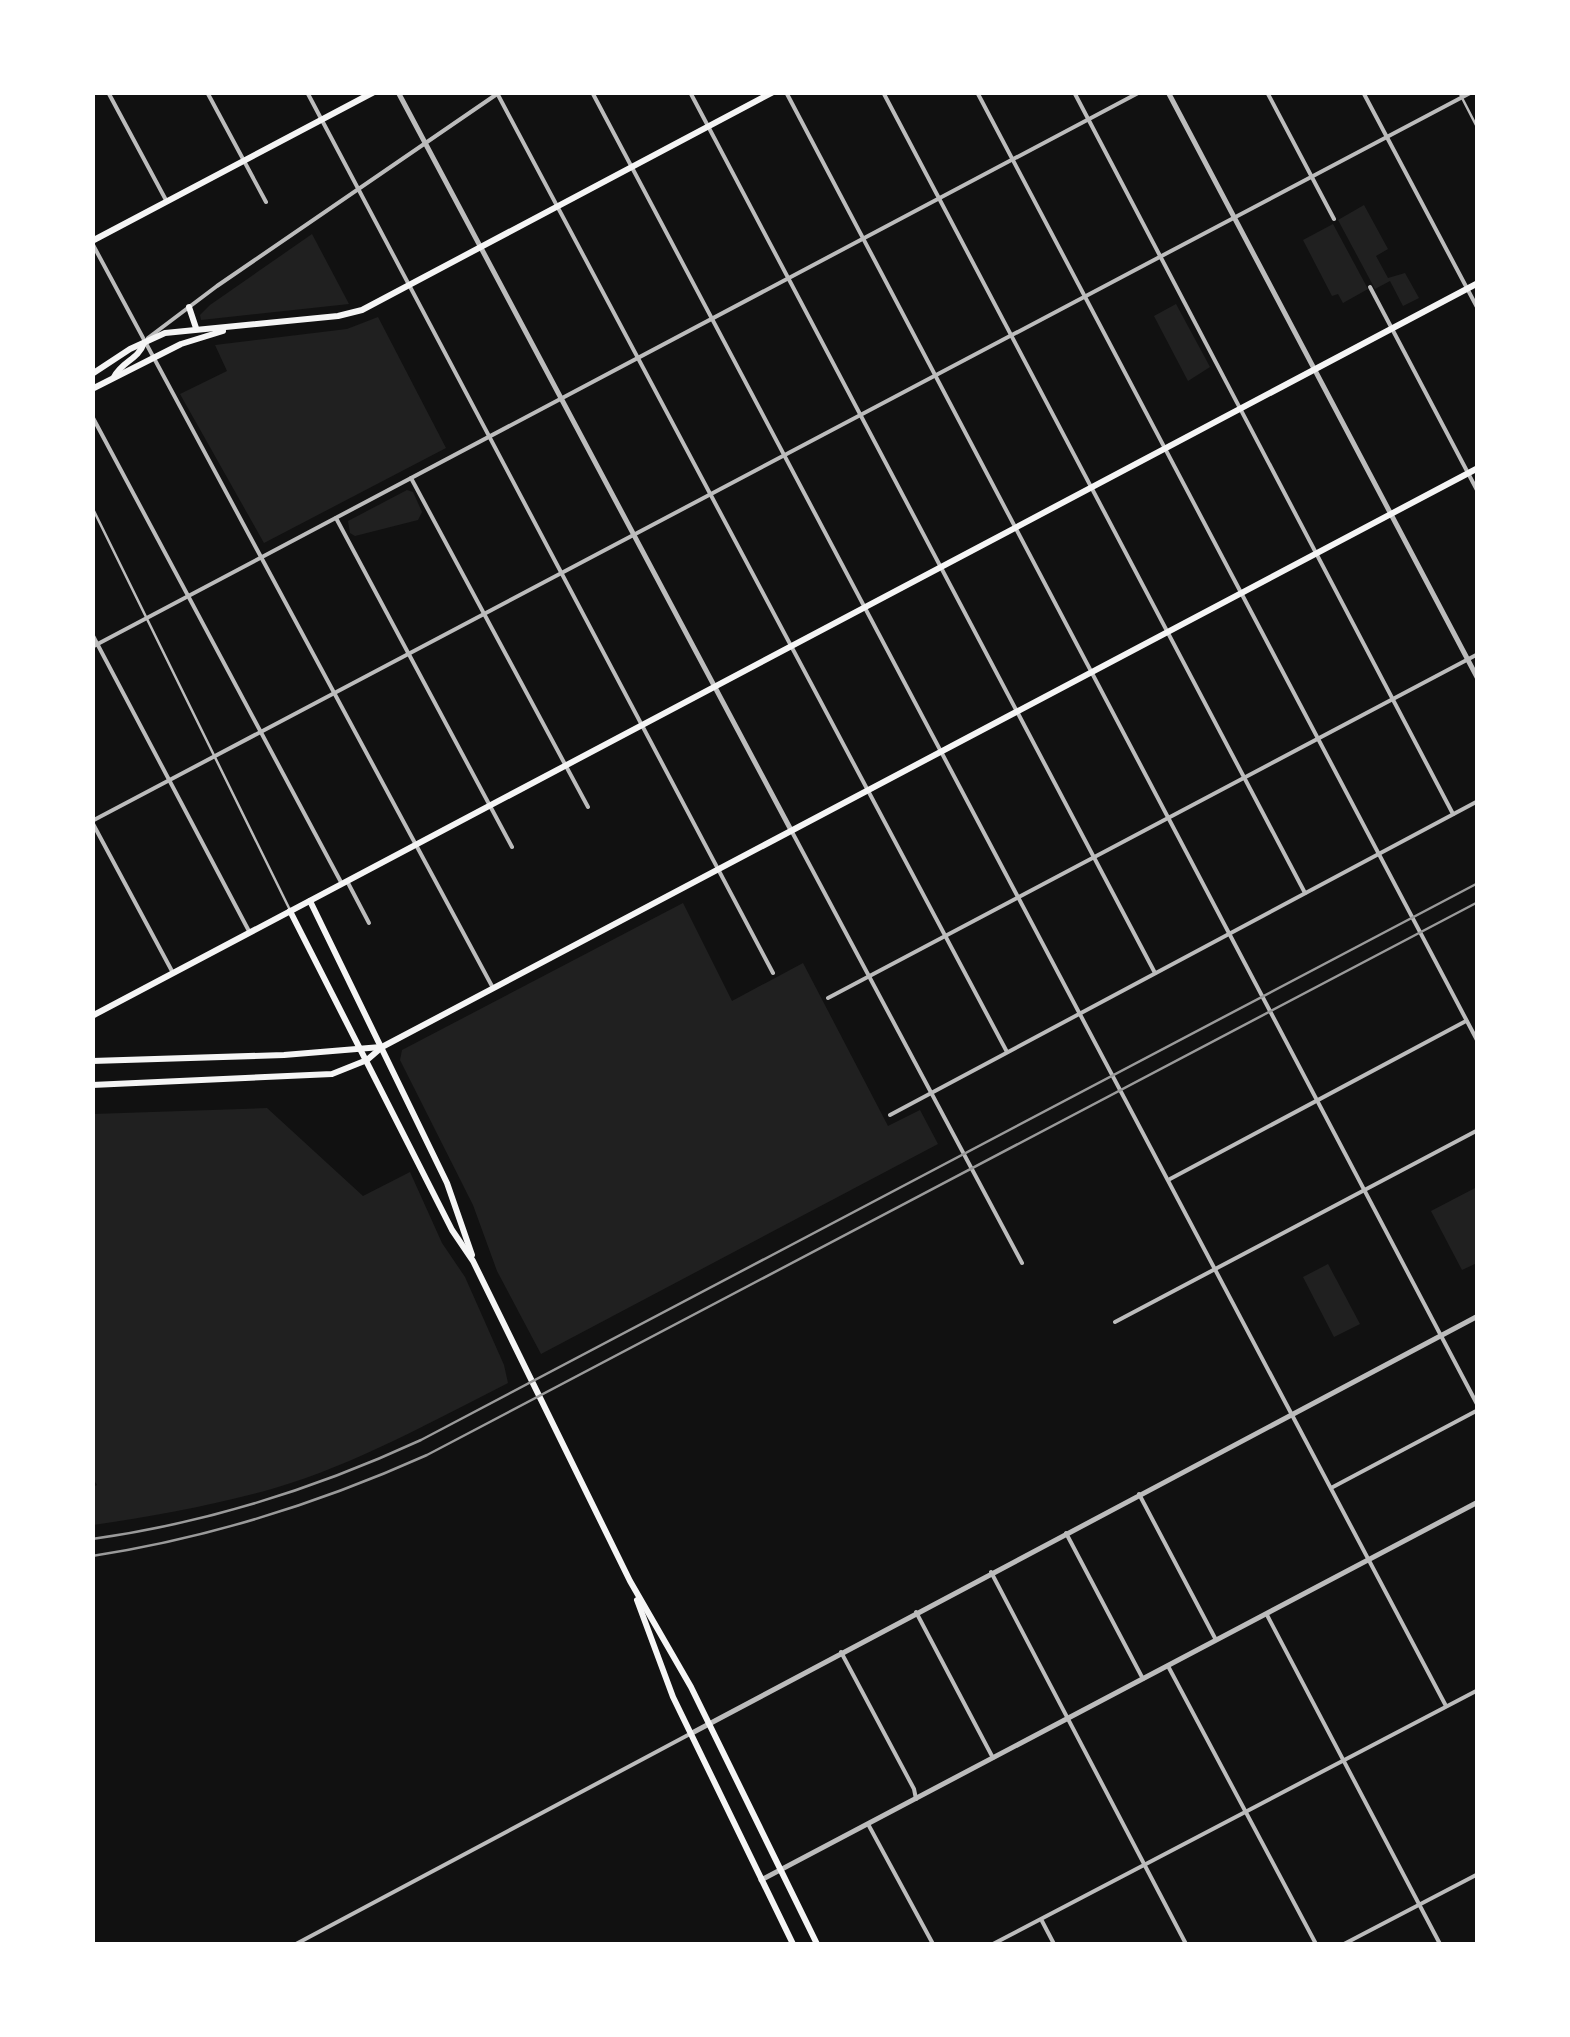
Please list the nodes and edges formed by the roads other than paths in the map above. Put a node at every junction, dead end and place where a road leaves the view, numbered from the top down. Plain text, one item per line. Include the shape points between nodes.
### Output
1 (108, 92) edge
2 (207, 92) edge
3 (306, 92) edge
4 (374, 92) edge
5 (398, 92) edge
6 (592, 92) edge
7 (690, 92) edge
8 (774, 92) edge
9 (786, 92) edge
10 (883, 92) edge
11 (978, 92) edge
12 (1074, 92) edge
13 (1140, 92) edge
14 (1168, 92) edge
15 (1267, 92) edge
16 (1363, 92) edge
17 (1472, 92) edge
18 (498, 93) edge
19 (1460, 95) edge
20 (322, 120) junction
21 (1088, 120) junction
22 (708, 126) junction
23 (1478, 129) edge
24 (1386, 137) junction
25 (425, 144) junction
26 (1012, 160) junction
27 (244, 161) junction
28 (632, 167) junction
29 (1312, 179) junction
30 (357, 191) junction
31 (939, 199) junction
32 (167, 202) junction
33 (266, 202) dead end
34 (557, 207) junction
35 (1236, 217) junction
36 (1334, 219) dead end
37 (862, 240) junction
38 (92, 242) edge
39 (481, 247) junction
40 (1160, 256) junction
41 (788, 279) junction
42 (1478, 283) edge
43 (408, 286) junction
44 (1370, 287) dead end
45 (1467, 289) junction
46 (1084, 296) junction
47 (189, 307) junction
48 (1478, 310) edge
49 (713, 318) junction
50 (196, 328) junction
51 (1393, 328) junction
52 (229, 329) junction
53 (1011, 336) junction
54 (145, 341) junction
55 (154, 357) junction
56 (638, 358) junction
57 (1316, 369) junction
58 (92, 374) edge
59 (114, 378) junction
60 (934, 378) junction
61 (92, 389) edge
62 (562, 398) junction
63 (1240, 408) junction
64 (92, 416) edge
65 (860, 416) junction
66 (487, 438) junction
67 (1165, 449) junction
68 (786, 456) junction
69 (1478, 468) edge
70 (1468, 473) junction
71 (411, 478) junction
72 (1091, 488) junction
73 (1478, 492) edge
74 (710, 495) junction
75 (92, 507) edge
76 (1390, 514) junction
77 (336, 518) junction
78 (1014, 528) junction
79 (634, 536) junction
80 (1316, 553) junction
81 (260, 558) junction
82 (941, 567) junction
83 (560, 575) junction
84 (1241, 592) junction
85 (188, 596) junction
86 (866, 607) junction
87 (485, 614) junction
88 (146, 618) junction
89 (1167, 632) junction
90 (92, 634) edge
91 (95, 645) edge
92 (791, 646) junction
93 (409, 654) junction
94 (1478, 654) edge
95 (1467, 660) junction
96 (1090, 672) junction
97 (1478, 679) edge
98 (715, 686) junction
99 (334, 694) junction
100 (1393, 699) junction
101 (1017, 711) junction
102 (642, 725) junction
103 (260, 733) junction
104 (1318, 739) junction
105 (942, 750) junction
106 (214, 757) junction
107 (566, 766) junction
108 (1244, 778) junction
109 (170, 780) junction
110 (868, 790) junction
111 (1478, 801) edge
112 (490, 806) junction
113 (588, 806) dead end
114 (1453, 814) junction
115 (1167, 818) junction
116 (92, 822) edge
117 (792, 830) junction
118 (416, 845) junction
119 (512, 847) dead end
120 (1378, 854) junction
121 (1094, 857) junction
122 (718, 868) junction
123 (345, 882) junction
124 (1305, 894) junction
125 (1020, 896) junction
126 (310, 901) junction
127 (290, 911) junction
128 (369, 923) dead end
129 (250, 932) junction
130 (1228, 934) junction
131 (945, 936) junction
132 (173, 973) junction
133 (773, 973) dead end
134 (1155, 974) junction
135 (870, 976) junction
136 (492, 988) junction
137 (828, 998) dead end
138 (1081, 1013) junction
139 (92, 1016) edge
140 (1466, 1021) junction
141 (1478, 1042) edge
142 (382, 1047) junction
143 (362, 1050) junction
144 (1007, 1052) junction
145 (367, 1060) junction
146 (92, 1061) edge
147 (92, 1085) edge
148 (932, 1093) junction
149 (1316, 1101) junction
150 (890, 1115) dead end
151 (1478, 1130) edge
152 (1170, 1180) junction
153 (1364, 1190) junction
154 (473, 1261) junction
155 (1022, 1263) dead end
156 (1215, 1269) junction
157 (1478, 1316) edge
158 (1115, 1322) dead end
159 (1440, 1336) junction
160 (1478, 1408) edge
161 (1291, 1414) junction
162 (1331, 1488) junction
163 (1139, 1494) junction
164 (1478, 1502) edge
165 (1066, 1533) junction
166 (1368, 1560) junction
167 (991, 1572) junction
168 (630, 1581) junction
169 (916, 1612) junction
170 (1268, 1614) junction
171 (1216, 1641) junction
172 (840, 1652) junction
173 (1168, 1666) junction
174 (1143, 1679) junction
175 (1478, 1690) edge
176 (1446, 1706) junction
177 (1068, 1718) junction
178 (709, 1722) junction
179 (692, 1733) junction
180 (993, 1758) junction
181 (1344, 1760) junction
182 (916, 1798) junction
183 (1246, 1813) junction
184 (868, 1824) junction
185 (1145, 1866) junction
186 (781, 1870) junction
187 (1478, 1874) edge
188 (761, 1880) junction
189 (1419, 1905) junction
190 (1042, 1921) junction
191 (296, 1944) edge
192 (793, 1944) edge
193 (818, 1944) edge
194 (933, 1944) edge
195 (993, 1944) edge
196 (1054, 1944) edge
197 (1186, 1944) edge
198 (1316, 1944) edge
199 (1344, 1944) edge
200 (1440, 1944) edge

1 - 32 street
2 - 27 street
3 - 20 street
4 - 20 main road
5 - 25 street
6 - 28 street
7 - 22 street
8 - 22 main road
9 - 37 street
10 - 31 street
11 - 26 street
12 - 21 street
13 - 21 street
14 - 35 street
15 - 29 street
16 - 24 street
17 - 19 street
18 - 25 street
18 - 34 street
19 - 23 lane
19 - 24 street
20 - 27 main road
20 - 30 street
21 - 26 street
21 - 40 street
22 - 28 main road
22 - 41 street
24 - 29 street
24 - 45 street
25 - 30 street
25 - 39 street
26 - 31 street
26 - 46 street
27 - 32 main road
27 - 33 street
28 - 34 main road
28 - 49 street
29 - 35 street
29 - 36 street
30 - 43 street
30 - 47 street
31 - 37 street
31 - 53 street
32 - 38 main road
34 - 39 main road
34 - 56 street
35 - 40 street
35 - 57 street
37 - 41 street
37 - 60 street
38 - 54 street
39 - 43 main road
39 - 62 street
40 - 46 street
40 - 63 street
41 - 49 street
41 - 65 street
42 - 45 main road
43 - 52 main road via 350,314
43 - 66 street
44 - 51 street
45 - 48 street
45 - 51 main road
46 - 53 street
46 - 67 street
47 - 50 main road
47 - 54 street
49 - 56 street
49 - 68 street
50 - 52 main road
50 - 54 main road
51 - 57 main road
51 - 70 street
52 - 55 main road
53 - 60 street
53 - 72 street
54 - 55 street
54 - 58 main road
54 - 59 main road via 140,355
55 - 59 main road
55 - 81 street
56 - 62 street
56 - 74 street
57 - 63 main road
57 - 76 street
59 - 61 main road
60 - 65 street
60 - 78 street
62 - 66 street
62 - 79 street
63 - 67 main road
63 - 80 street
64 - 85 street
65 - 68 street
65 - 82 street
66 - 71 street
66 - 83 street
67 - 72 main road
67 - 84 street
68 - 74 street
68 - 86 street
69 - 70 main road
70 - 73 street
70 - 76 main road
71 - 77 street
71 - 87 street
72 - 78 main road
72 - 89 street
74 - 79 street
74 - 92 street
75 - 88 lane
76 - 80 main road
76 - 95 street
77 - 81 street
77 - 93 street
78 - 82 main road
78 - 96 street
79 - 83 street
79 - 98 street
80 - 84 main road
80 - 100 street
81 - 85 street
81 - 99 street
82 - 86 main road
82 - 101 street
83 - 87 street
83 - 102 street
84 - 89 main road
84 - 104 street
85 - 88 street
85 - 103 street
86 - 92 main road
86 - 105 street
87 - 93 street
87 - 107 street
88 - 91 street
88 - 106 lane
89 - 96 main road
89 - 108 street
90 - 91 street
91 - 109 street
92 - 98 main road
92 - 110 street
93 - 99 street
93 - 112 street
94 - 95 street
95 - 97 street
95 - 100 street
96 - 101 main road
96 - 115 street
98 - 102 main road
98 - 117 street
99 - 103 street
99 - 118 street
100 - 104 street
100 - 114 street
101 - 105 main road
101 - 121 street
102 - 107 main road
102 - 122 street
103 - 106 street
103 - 123 street
104 - 108 street
104 - 120 street
105 - 110 main road
105 - 125 street
106 - 109 street
106 - 127 lane
107 - 112 main road
107 - 113 street
108 - 115 street
108 - 124 street
109 - 116 street
109 - 129 street
110 - 117 main road
110 - 131 street
111 - 114 street
112 - 118 main road
112 - 119 street
114 - 120 street
115 - 121 street
115 - 130 street
116 - 132 street
117 - 122 main road
117 - 135 street
118 - 123 main road
118 - 136 street
120 - 124 street
120 - 140 street
121 - 125 street
121 - 134 street
122 - 133 street
122 - 136 main road
123 - 126 main road
123 - 128 street
124 - 130 street
125 - 131 street
125 - 138 street
126 - 127 main road
126 - 142 main road
127 - 129 main road
127 - 143 main road
129 - 132 main road
130 - 134 street
130 - 149 street
131 - 135 street
131 - 144 street
132 - 139 main road
134 - 138 street
135 - 137 street
135 - 148 street
136 - 142 main road
138 - 144 street
138 - 152 street
140 - 141 street
140 - 149 street
142 - 143 main road
142 - 145 main road
142 - 154 main road via 447,1184
143 - 145 main road
143 - 146 main road
144 - 148 street
145 - 147 main road via 318,1075
145 - 154 main road
148 - 150 street
148 - 155 street
149 - 152 street
149 - 153 street
151 - 153 street
152 - 156 street
153 - 156 street
153 - 159 street
154 - 168 main road
156 - 158 street
156 - 161 street
157 - 159 street
159 - 160 street
159 - 161 street
160 - 162 street
161 - 162 street
161 - 163 street
162 - 166 street
163 - 165 street
163 - 171 street
164 - 166 street
165 - 167 street
165 - 174 street
166 - 170 street
166 - 176 street
167 - 169 street
167 - 177 street
168 - 178 main road
168 - 179 main road
169 - 172 street
169 - 180 street
170 - 171 street
170 - 181 street
171 - 173 street
172 - 178 street
172 - 182 street
173 - 174 street
173 - 183 street
174 - 177 street
175 - 176 street
176 - 181 street
177 - 180 street
177 - 185 street
178 - 179 street
178 - 186 main road
179 - 188 main road
179 - 191 street
180 - 182 street
181 - 183 street
181 - 189 street
182 - 184 street
183 - 185 street
183 - 198 street
184 - 186 street
184 - 194 street
185 - 190 street
185 - 197 street
186 - 188 street
186 - 193 main road
187 - 189 street
188 - 192 main road
189 - 199 street
189 - 200 street
190 - 195 street
190 - 196 street

